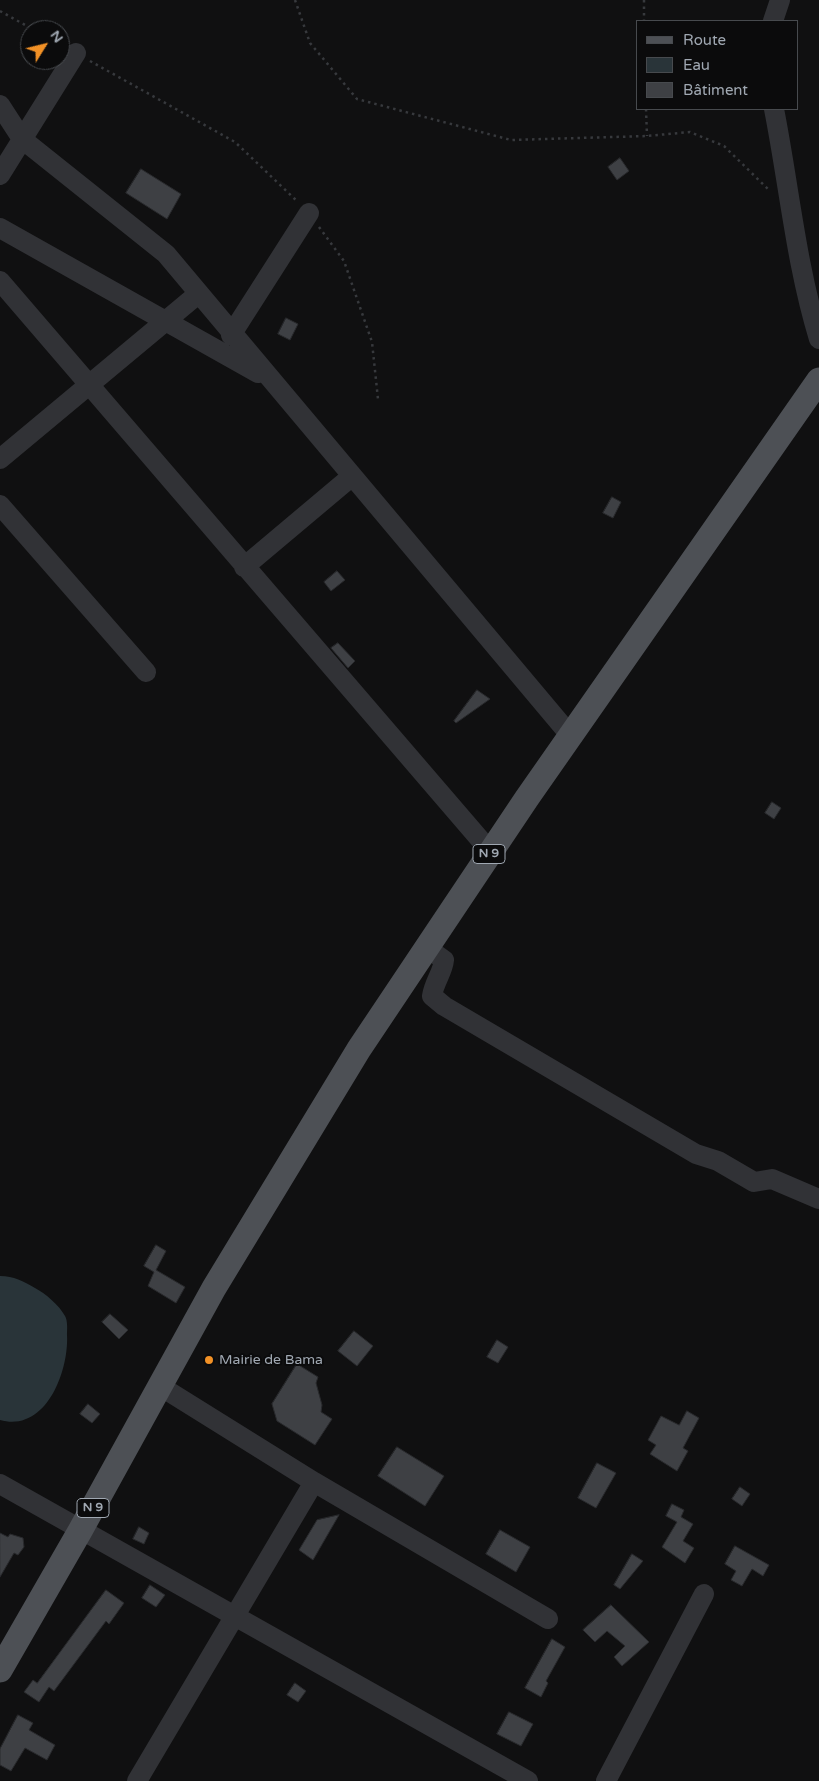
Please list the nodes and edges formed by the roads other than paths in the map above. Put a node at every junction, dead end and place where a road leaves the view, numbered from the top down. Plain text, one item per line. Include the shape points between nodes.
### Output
1 (780, 0) edge
2 (773, 20) edge
3 (76, 53) road end
4 (0, 105) edge
5 (774, 110) edge
6 (22, 139) junction
7 (0, 175) edge
8 (309, 213) road end
9 (0, 228) edge
10 (0, 281) edge
11 (198, 294) junction
12 (166, 321) junction
13 (232, 335) junction
14 (819, 339) edge
15 (268, 378) junction
16 (819, 380) edge
17 (88, 386) junction
18 (0, 460) edge
19 (351, 477) junction
20 (0, 504) edge
21 (244, 567) junction
22 (146, 672) dead end
23 (570, 736) junction
24 (490, 851) junction
25 (426, 947) junction
26 (819, 1199) edge
27 (160, 1386) junction
28 (314, 1482) junction
29 (0, 1484) edge
30 (80, 1531) junction
31 (704, 1594) dead end
32 (234, 1617) junction
33 (548, 1619) dead end
34 (0, 1670) edge
35 (137, 1781) edge
36 (528, 1781) edge
37 (606, 1781) edge

1 - 2 street
3 - 6 street
4 - 6 street
5 - 14 street via 786,167 797,253
6 - 7 street
6 - 11 street via 166,254
8 - 13 street
9 - 12 street
10 - 17 street
11 - 12 street
11 - 13 street
12 - 15 street
12 - 17 street
13 - 15 street
15 - 19 street
16 - 23 main road, N 9
17 - 18 street
17 - 21 street
19 - 21 street
19 - 23 street
20 - 22 street
21 - 24 street
23 - 24 main road, N 9
24 - 25 main road, N 9
25 - 26 street via 444,960 432,996 444,1006 696,1154 754,1182 772,1179
25 - 27 main road, N 9 via 259,1211
27 - 28 street
27 - 30 main road, N 9
28 - 32 street
28 - 33 street
29 - 30 street
30 - 32 street
30 - 34 main road, N 9
31 - 37 street
32 - 35 street
32 - 36 street

